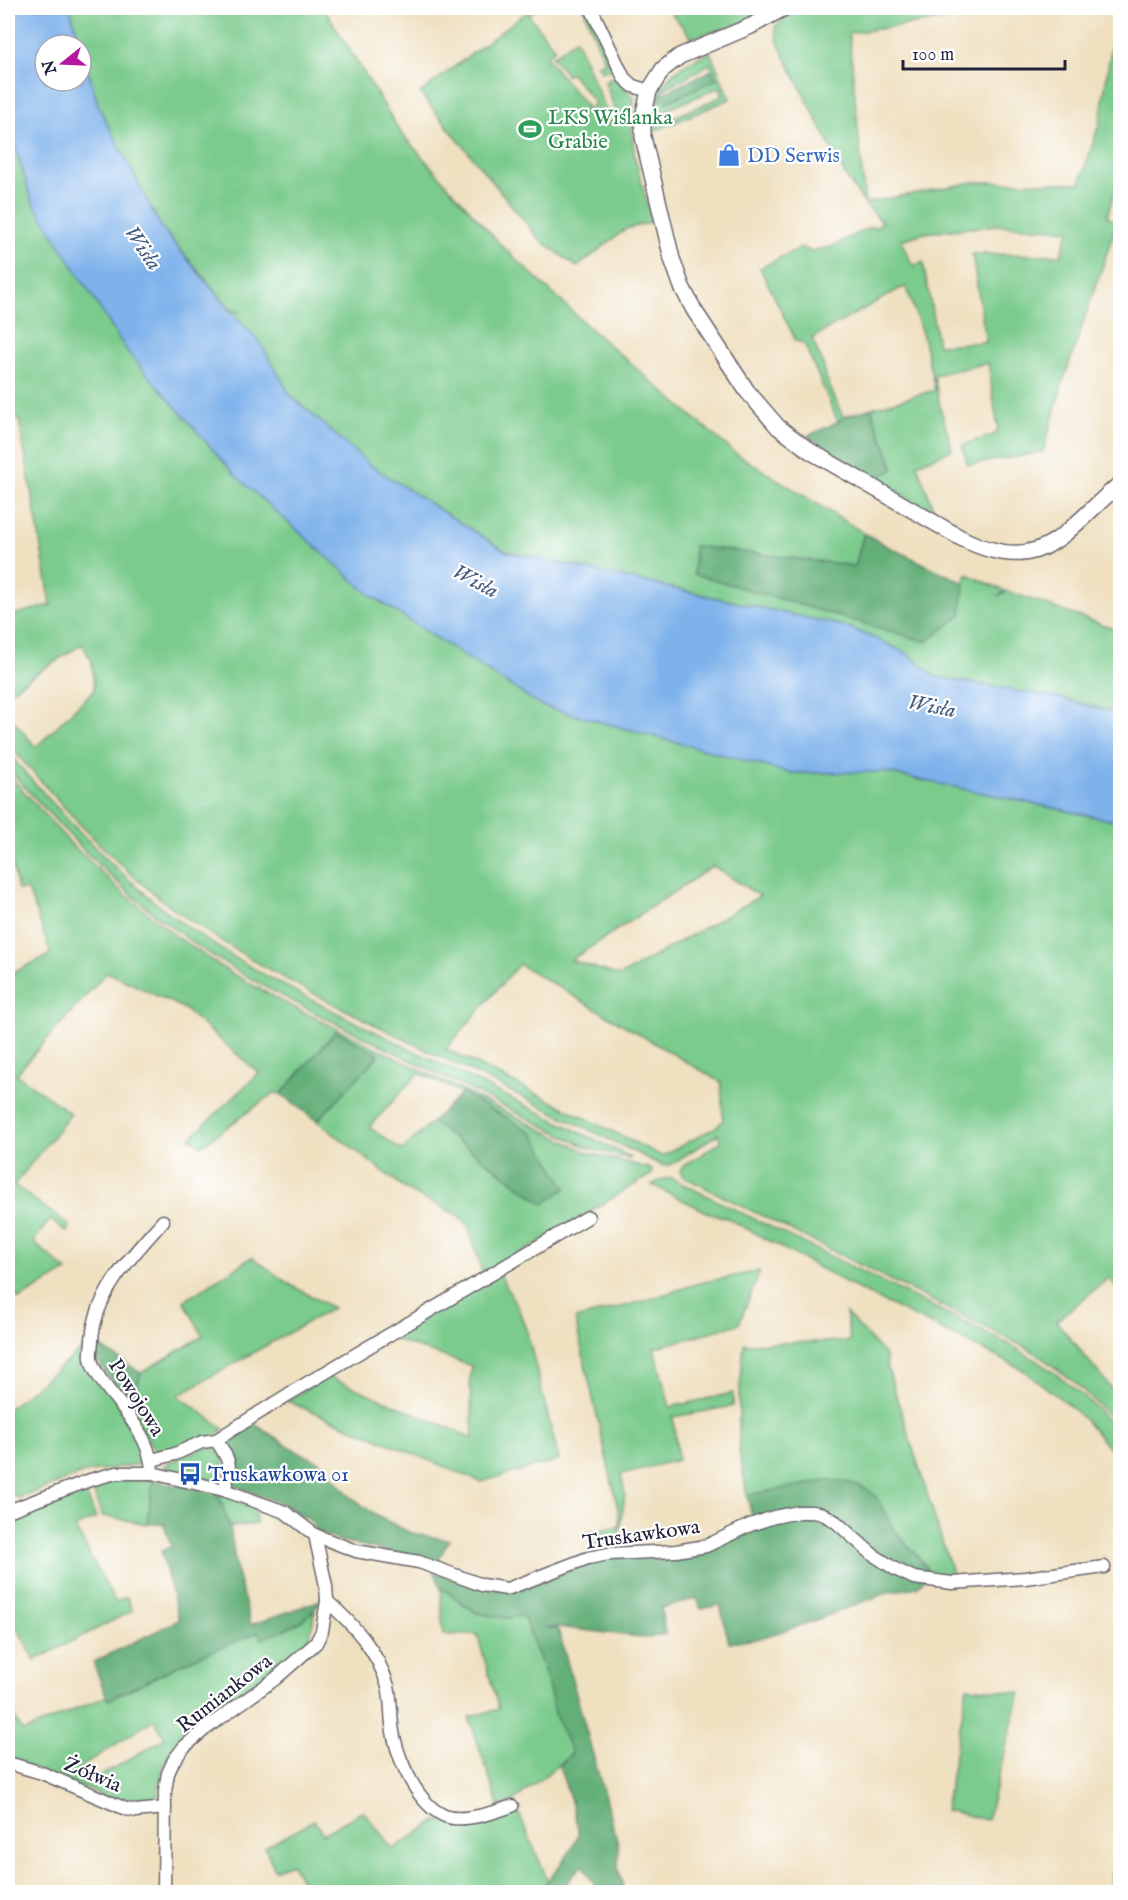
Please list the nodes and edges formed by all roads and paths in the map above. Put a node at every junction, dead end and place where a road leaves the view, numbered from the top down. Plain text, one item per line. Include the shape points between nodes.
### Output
1 (591, 8) edge
2 (784, 8) edge
3 (649, 91) junction
4 (1120, 484) edge
5 (588, 1217) dead end
6 (163, 1221) dead end
7 (216, 1440) junction
8 (152, 1460) junction
9 (152, 1473) junction
10 (224, 1490) junction
11 (8, 1511) edge
12 (315, 1535) junction
13 (1104, 1567) dead end
14 (327, 1601) junction
15 (8, 1763) edge
16 (512, 1806) dead end
17 (165, 1808) junction
18 (164, 1893) edge

1 - 3 street via 624,78
2 - 3 street via 751,27 680,56 663,69
3 - 4 street via 643,137 677,275 694,310 757,403 778,427 810,451 956,535 998,553 1030,552 1050,544
5 - 7 street
6 - 8 street, Powojowa via 107,1291 93,1324 91,1359 145,1441
7 - 8 street
7 - 10 street via 230,1459
8 - 9 street, Powojowa
9 - 10 street, Truskawkowa
9 - 11 street, Truskawkowa via 116,1473 90,1479
10 - 12 street, Truskawkowa via 285,1512
12 - 13 street, Truskawkowa via 356,1551 419,1562 482,1585 507,1589 588,1558 706,1546 750,1525 799,1512 823,1514 872,1554 914,1578 952,1583
12 - 14 street, Rumiankowa
14 - 16 street via 363,1636 373,1653 388,1688 400,1758 420,1795 445,1816 463,1818
14 - 17 street, Rumiankowa via 316,1643 184,1747 168,1773
15 - 17 street, Żółwia via 42,1773 126,1809
17 - 18 street, Rumiankowa

